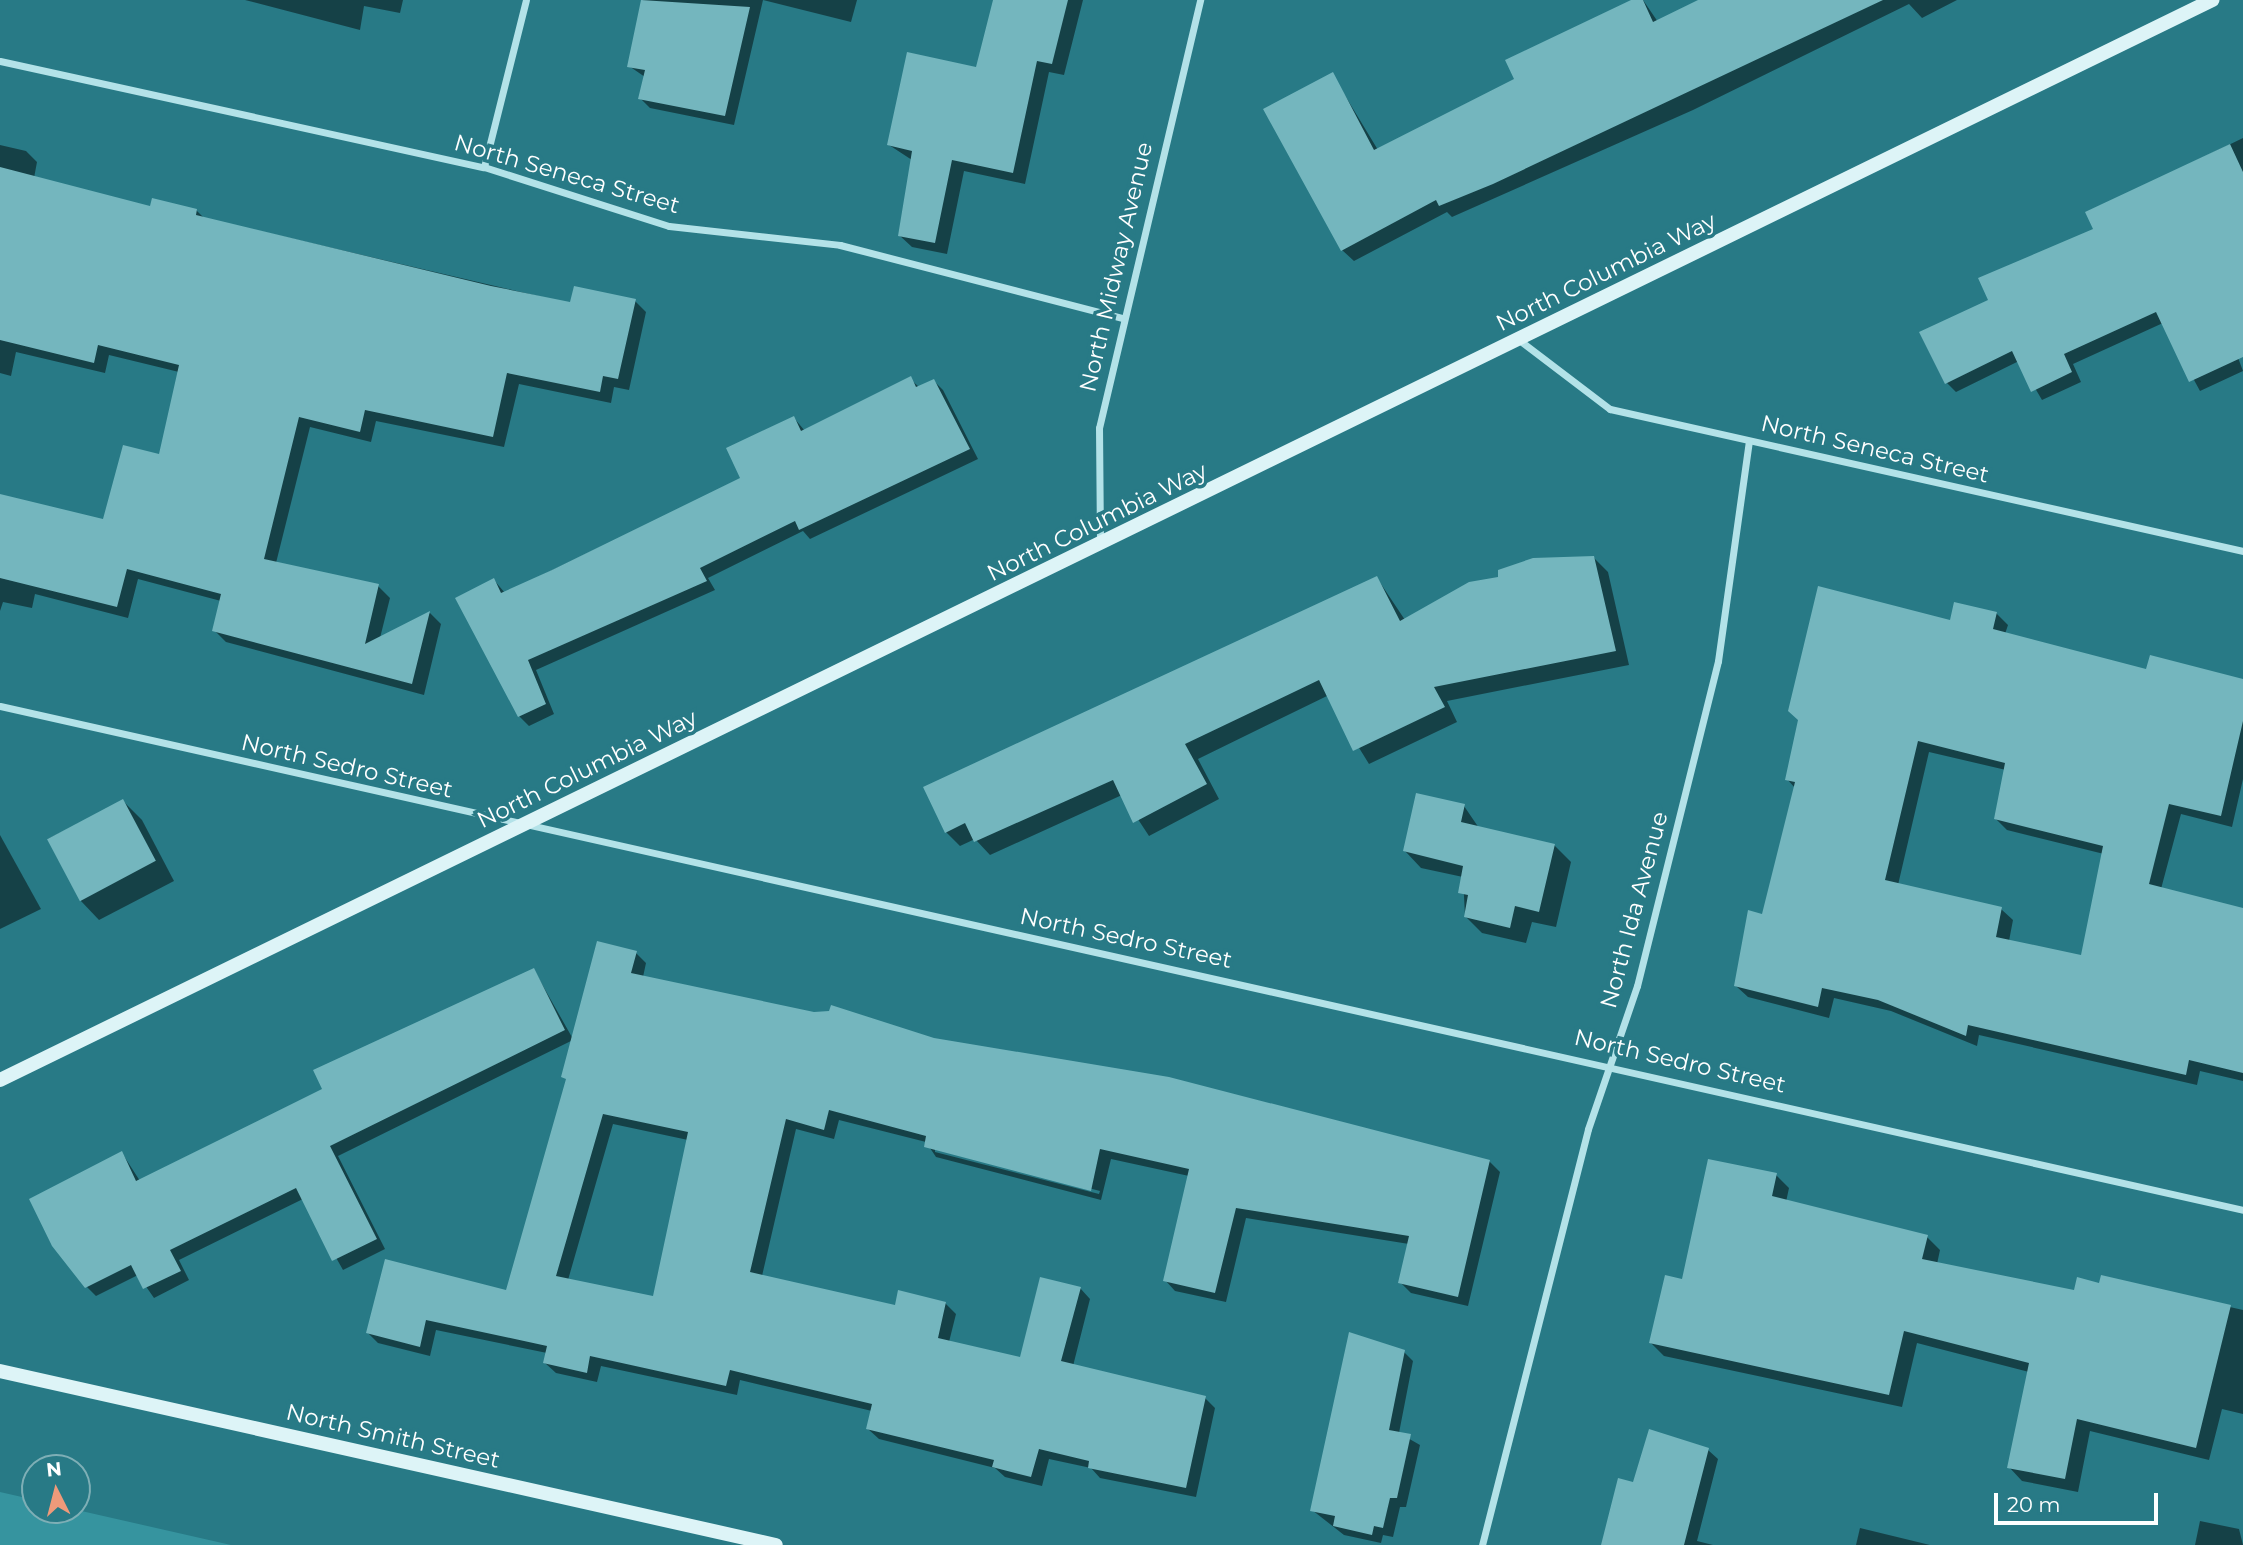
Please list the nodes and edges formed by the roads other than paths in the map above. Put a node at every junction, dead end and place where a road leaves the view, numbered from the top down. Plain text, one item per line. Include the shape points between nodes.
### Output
1 (526, 0) edge
2 (1200, 0) edge
3 (2212, 0) edge
4 (0, 61) edge
5 (484, 167) junction
6 (1123, 318) junction
7 (1519, 340) junction
8 (1749, 440) junction
9 (1100, 547) junction
10 (2243, 551) edge
11 (0, 706) edge
12 (522, 826) junction
13 (1610, 1064) junction
14 (0, 1080) edge
15 (2243, 1210) edge
16 (0, 1371) edge
17 (776, 1545) edge
18 (1482, 1545) edge

1 - 5 street
2 - 6 street, North Midway Avenue
3 - 7 street, North Columbia Way
4 - 5 street, North Seneca Street
5 - 6 street, North Seneca Street via 669,226 840,245
6 - 9 street, North Midway Avenue via 1099,428
7 - 8 street, North Seneca Street via 1610,409
7 - 9 street, North Columbia Way
8 - 10 street, North Seneca Street
8 - 13 street, North Ida Avenue via 1718,662 1637,986
9 - 12 street, North Columbia Way
11 - 12 street, North Sedro Street
12 - 13 street, North Sedro Street
12 - 14 street, North Columbia Way
13 - 15 street, North Sedro Street
13 - 18 street, North Ida Avenue
16 - 17 street, North Smith Street

